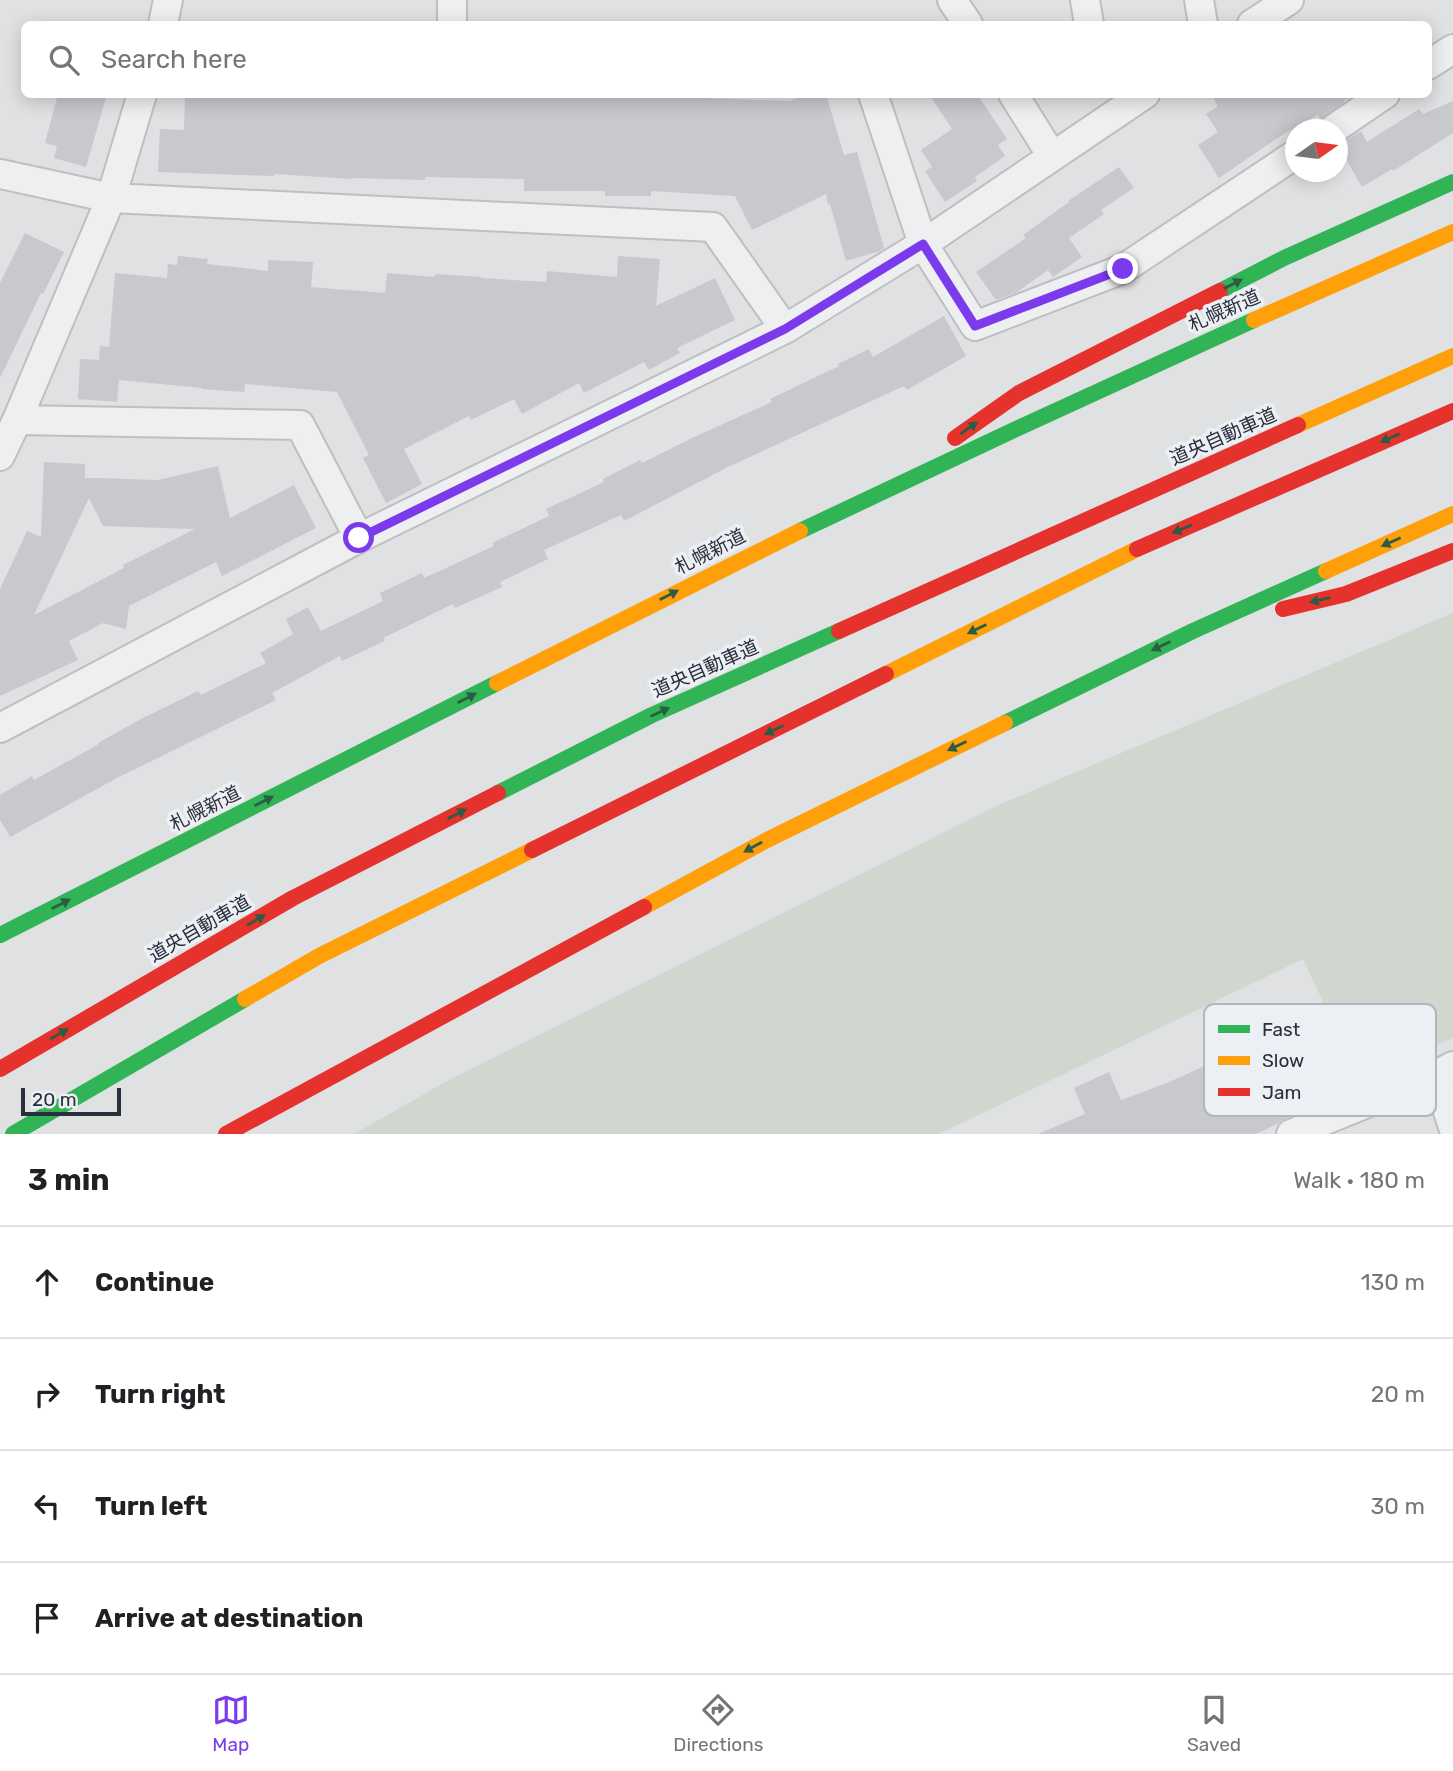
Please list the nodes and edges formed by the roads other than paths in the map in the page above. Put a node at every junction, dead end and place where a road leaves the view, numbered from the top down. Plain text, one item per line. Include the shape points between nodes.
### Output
1 (168, 0) edge
2 (452, 0) edge
3 (952, 0) edge
4 (1084, 0) edge
5 (1199, 0) edge
6 (1289, 0) edge
7 (164, 21) edge
8 (452, 21) edge
9 (966, 21) edge
10 (1088, 21) edge
11 (1202, 21) edge
12 (1257, 21) edge
13 (1453, 49) edge
14 (1432, 63) edge
15 (141, 98) edge
16 (874, 98) edge
17 (1016, 98) edge
18 (1132, 98) edge
19 (1379, 98) edge
20 (1104, 107) edge
21 (1348, 119) edge
22 (1052, 156) junction
23 (1285, 161) edge
24 (0, 174) edge
25 (1453, 182) edge
26 (111, 198) junction
27 (1453, 232) edge
28 (923, 244) junction
29 (785, 329) junction
30 (1453, 356) edge
31 (1453, 411) edge
32 (17, 420) junction
33 (0, 456) edge
34 (873, 495) junction
35 (1453, 514) edge
36 (359, 538) junction
37 (1453, 551) edge
38 (1192, 631) junction
39 (0, 728) edge
40 (0, 935) edge
41 (0, 1069) edge
42 (1444, 1070) edge
43 (1334, 1116) edge
44 (1453, 1127) edge
45 (13, 1134) edge
46 (226, 1134) edge
47 (1291, 1134) edge

1 - 7 street
2 - 8 street
3 - 9 street
4 - 10 street
5 - 11 street
6 - 12 street
13 - 14 street
15 - 26 street
16 - 28 street
17 - 22 street
18 - 20 street
19 - 21 street
20 - 22 street
22 - 28 street
23 - 28 street via 1123,269 975,326
24 - 26 street
34 -> 25 main road via 1019,393 1284,258
26 - 29 street via 713,227
26 - 32 street
27 - 34 main road, 札幌新道
28 - 29 street
29 - 36 street
41 -> 30 main road, 道央自動車道 via 293,898 652,715
31 -> 45 main road via 1152,542 319,956
32 - 33 street
32 - 36 street via 300,425
40 -> 34 main road, 札幌新道
35 -> 38 main road
36 - 39 street
37 -> 38 main road via 1346,594
38 -> 46 main road via 767,840
42 - 44 street
43 - 47 street

